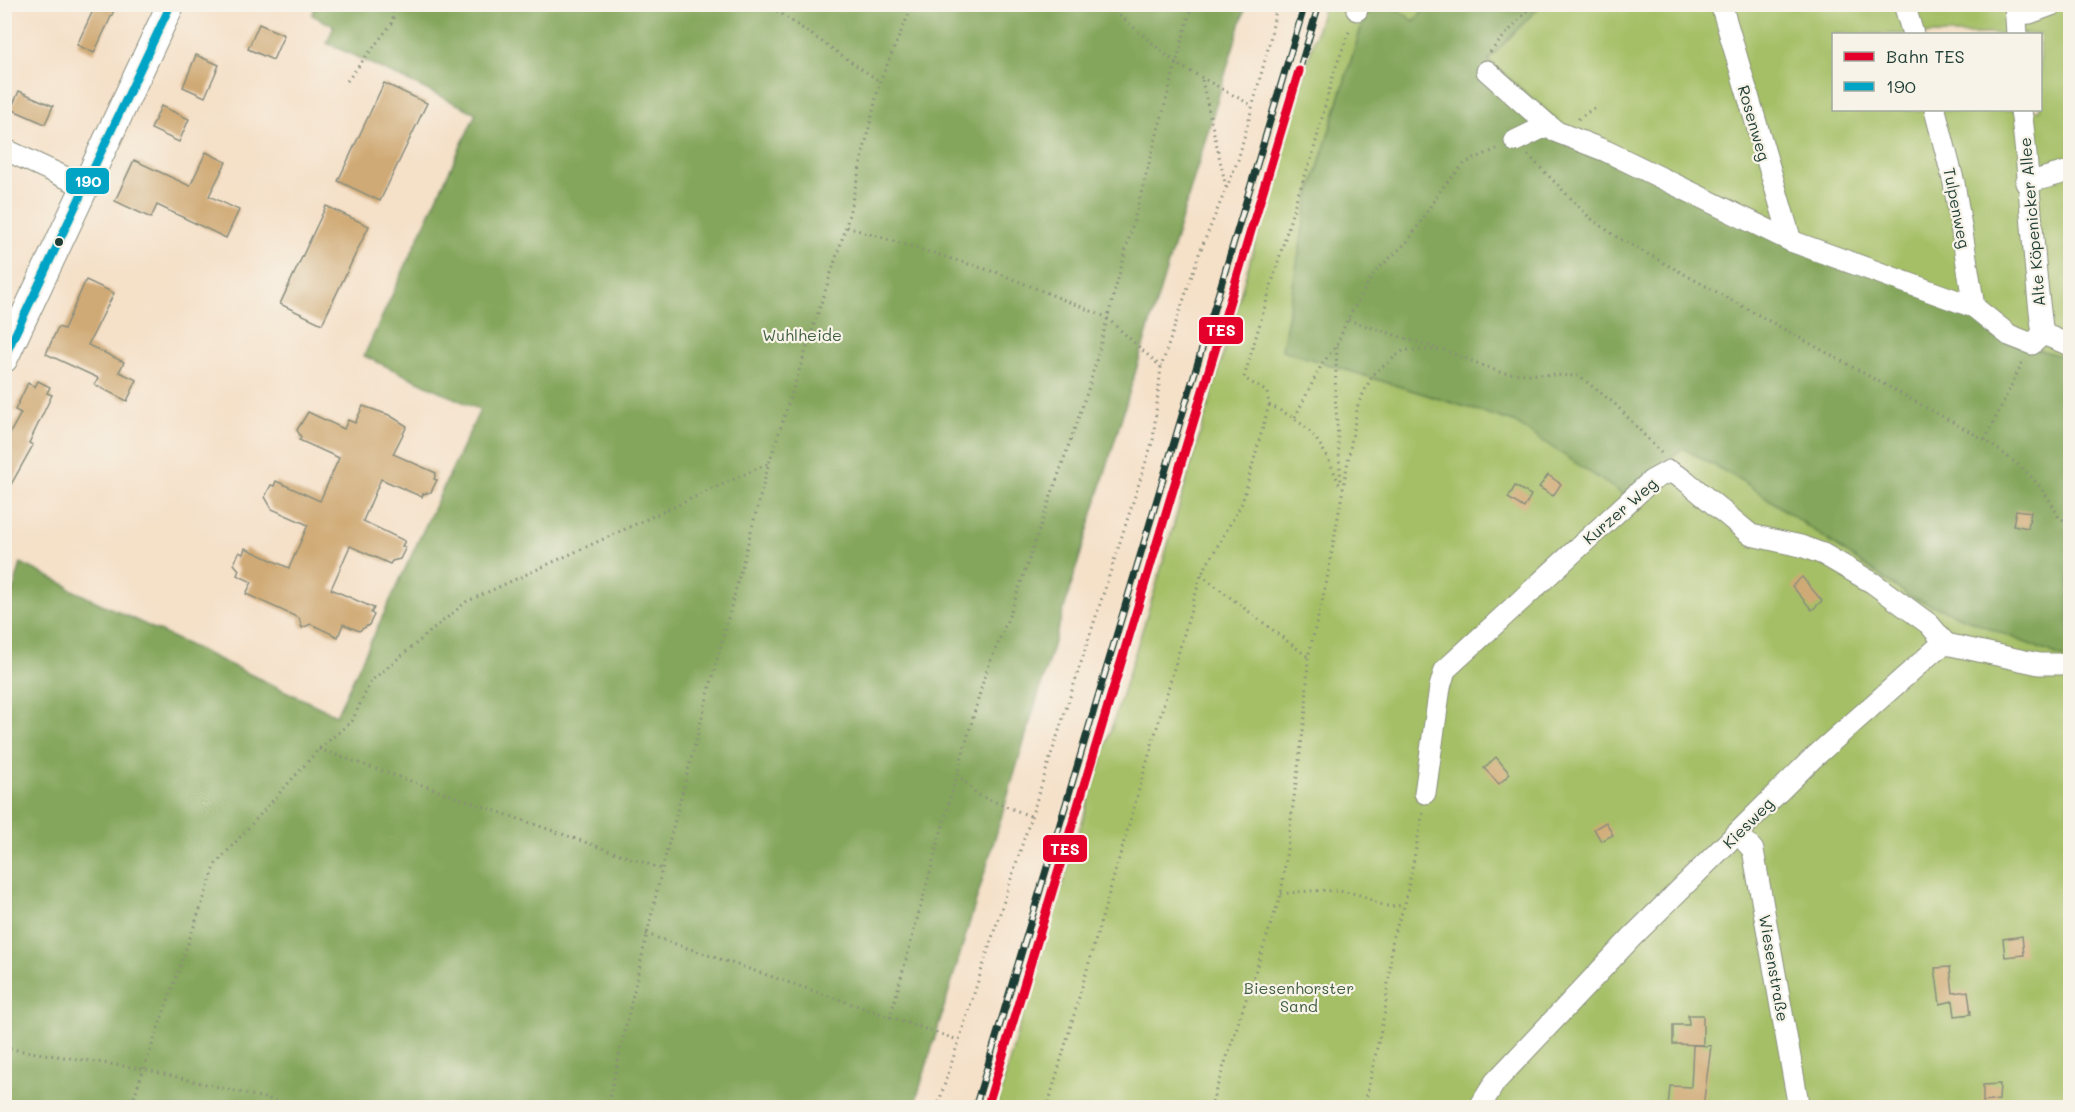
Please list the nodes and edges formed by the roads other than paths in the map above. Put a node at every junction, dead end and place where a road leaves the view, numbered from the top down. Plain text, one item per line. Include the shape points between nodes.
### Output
1 (171, 4) edge
2 (1721, 4) edge
3 (1904, 4) edge
4 (2054, 4) edge
5 (2016, 18) edge
6 (1913, 33) edge
7 (1487, 71) road end
8 (1935, 111) edge
9 (2020, 111) edge
10 (1548, 125) junction
11 (1515, 141) road end
12 (4, 149) edge
13 (2070, 171) edge
14 (2026, 183) junction
15 (86, 187) junction
16 (1791, 241) junction
17 (1974, 307) junction
18 (2037, 339) junction
19 (2070, 345) edge
20 (4, 359) edge
21 (1946, 644) junction
22 (2070, 664) edge
23 (1425, 793) road end
24 (1738, 833) junction
25 (1479, 1107) edge
26 (1799, 1107) edge

1 - 15 main road
2 - 16 street, Rosenweg
3 - 6 street
4 - 5 street
7 - 10 street
8 - 17 street, Tulpenweg via 1954,183
9 - 14 street, Alte Köpenicker Allee via 2028,158
10 - 11 street
10 - 16 street
12 - 15 street
13 - 14 street
14 - 18 street, Alte Köpenicker Allee
15 - 20 main road
16 - 17 street
17 - 18 street via 2009,335
18 - 19 street
21 - 22 street via 2039,664
21 - 23 street, Kurzer Weg via 1929,624 1873,583 1823,554 1751,536 1669,471 1651,480 1445,670
21 - 24 street, Kiesweg via 1811,760
24 - 25 street, Kiesweg via 1632,936 1495,1082
24 - 26 street, Wiesenstraße via 1753,850

